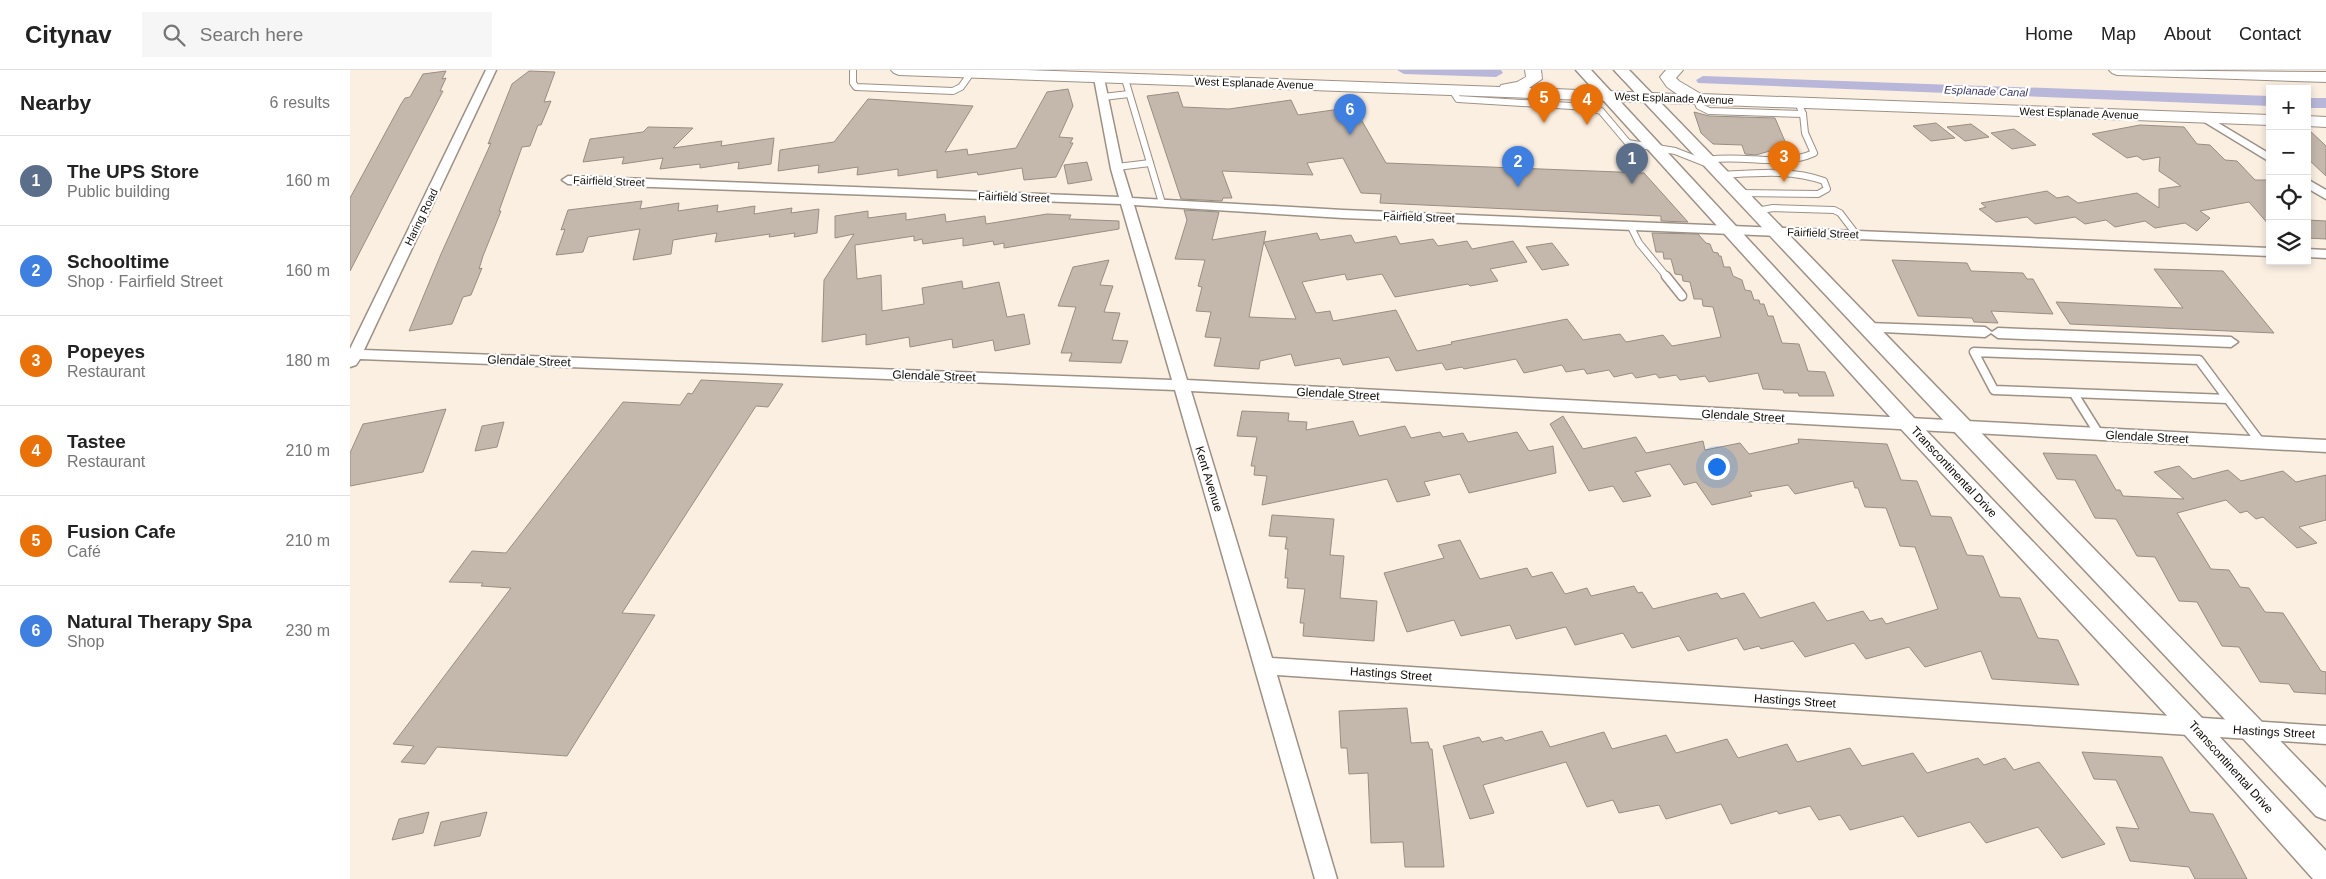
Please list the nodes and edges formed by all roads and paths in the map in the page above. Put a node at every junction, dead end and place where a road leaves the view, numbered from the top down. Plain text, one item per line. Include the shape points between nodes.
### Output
1 (491, 70) edge
2 (853, 70) edge
3 (899, 70) edge
4 (1533, 70) edge
5 (1583, 70) edge
6 (1621, 70) edge
7 (1675, 70) edge
8 (2117, 70) edge
9 (2263, 72) edge
10 (971, 73) junction
11 (2326, 77) edge
12 (1099, 78) junction
13 (1127, 86) junction
14 (1452, 90) junction
15 (1481, 92) junction
16 (1609, 96) junction
17 (1103, 97) junction
18 (1649, 97) junction
19 (1697, 99) junction
20 (1800, 108) junction
21 (2205, 118) junction
22 (2266, 120) edge
23 (2311, 121) edge
24 (2326, 122) edge
25 (1655, 147) junction
26 (2266, 156) edge
27 (1150, 163) junction
28 (1117, 167) junction
29 (1715, 167) junction
30 (1673, 171) junction
31 (568, 180) dead end
32 (2311, 186) edge
33 (1739, 194) junction
34 (2326, 195) edge
35 (1127, 201) junction
36 (1162, 203) junction
37 (1756, 211) junction
38 (1630, 225) junction
39 (1729, 229) junction
40 (1774, 231) junction
41 (1856, 234) junction
42 (2266, 252) edge
43 (2311, 253) edge
44 (2326, 254) edge
45 (1682, 296) dead end
46 (1867, 328) junction
47 (2231, 342) dead end
48 (352, 357) edge
49 (1181, 386) junction
50 (2074, 394) junction
51 (2229, 400) junction
52 (1909, 424) junction
53 (1963, 428) junction
54 (2099, 434) junction
55 (2262, 443) junction
56 (2326, 446) edge
57 (1265, 666) junction
58 (2194, 727) junction
59 (2252, 731) junction
60 (2326, 735) edge
61 (2326, 807) edge
62 (2326, 872) edge
63 (1326, 879) edge

1 - 48 street, Haring Road
2 - 10 lane via 856,87 953,91 961,88
3 - 10 main road, West Esplanade Avenue
4 - 15 main road via 1534,79 1521,86
5 - 16 street, Transcontinental Drive
6 - 18 street
7 - 19 main road via 1668,77 1673,84
8 - 9 main road
9 - 11 main road
10 - 12 main road, West Esplanade Avenue
12 - 13 main road, West Esplanade Avenue
12 - 17 street, Kent Avenue
13 - 14 main road, West Esplanade Avenue via 1410,92
13 - 17 lane
13 - 27 lane
14 - 15 main road, West Esplanade Avenue
14 - 25 lane via 1458,99 1586,107 1601,111 1628,143
15 - 16 main road, West Esplanade Avenue
16 - 18 main road, West Esplanade Avenue
16 - 25 street, Transcontinental Drive
17 - 28 street, Kent Avenue
18 - 19 main road, West Esplanade Avenue
18 - 29 street
19 - 20 main road, West Esplanade Avenue
20 - 21 main road, West Esplanade Avenue
20 - 29 lane via 1804,133 1814,153 1804,159 1792,160 1728,157
21 - 22 main road, West Esplanade Avenue
21 - 26 street
23 - 24 main road
25 - 29 lane via 1691,156
25 - 30 street, Transcontinental Drive
27 - 28 lane
27 - 36 lane
28 - 35 street, Kent Avenue
29 - 33 street
29 - 33 lane via 1752,173 1810,175 1824,181 1827,189 1818,194
30 - 33 street via 1695,180 1711,193
30 - 39 street, Transcontinental Drive
31 - 35 street, Fairfield Street
32 - 34 street
33 - 37 street
35 - 36 street, Fairfield Street
35 - 49 street, Kent Avenue
36 - 38 street, Fairfield Street
37 - 40 street
37 - 41 lane via 1773,208 1834,210
38 - 39 street, Fairfield Street
38 - 45 lane via 1639,244
39 - 40 street, Fairfield Street
39 - 52 street, Transcontinental Drive
40 - 41 street, Fairfield Street
40 - 46 street
41 - 42 street, Fairfield Street
43 - 44 street
46 - 47 street
46 - 53 street
48 - 49 street, Glendale Street
49 - 52 street, Glendale Street
49 - 57 street, Kent Avenue
50 - 51 lane
50 - 51 lane via 1994,390 1974,352 2199,360
50 - 54 lane
51 - 55 lane
52 - 53 street, Glendale Street
52 - 58 street, Transcontinental Drive
53 - 54 street, Glendale Street
53 - 59 street
54 - 55 street, Glendale Street
55 - 56 street, Glendale Street
57 - 58 street, Hastings Street
57 - 63 street, Kent Avenue
58 - 59 street, Hastings Street
58 - 62 street, Transcontinental Drive
59 - 60 street, Hastings Street
59 - 61 street

